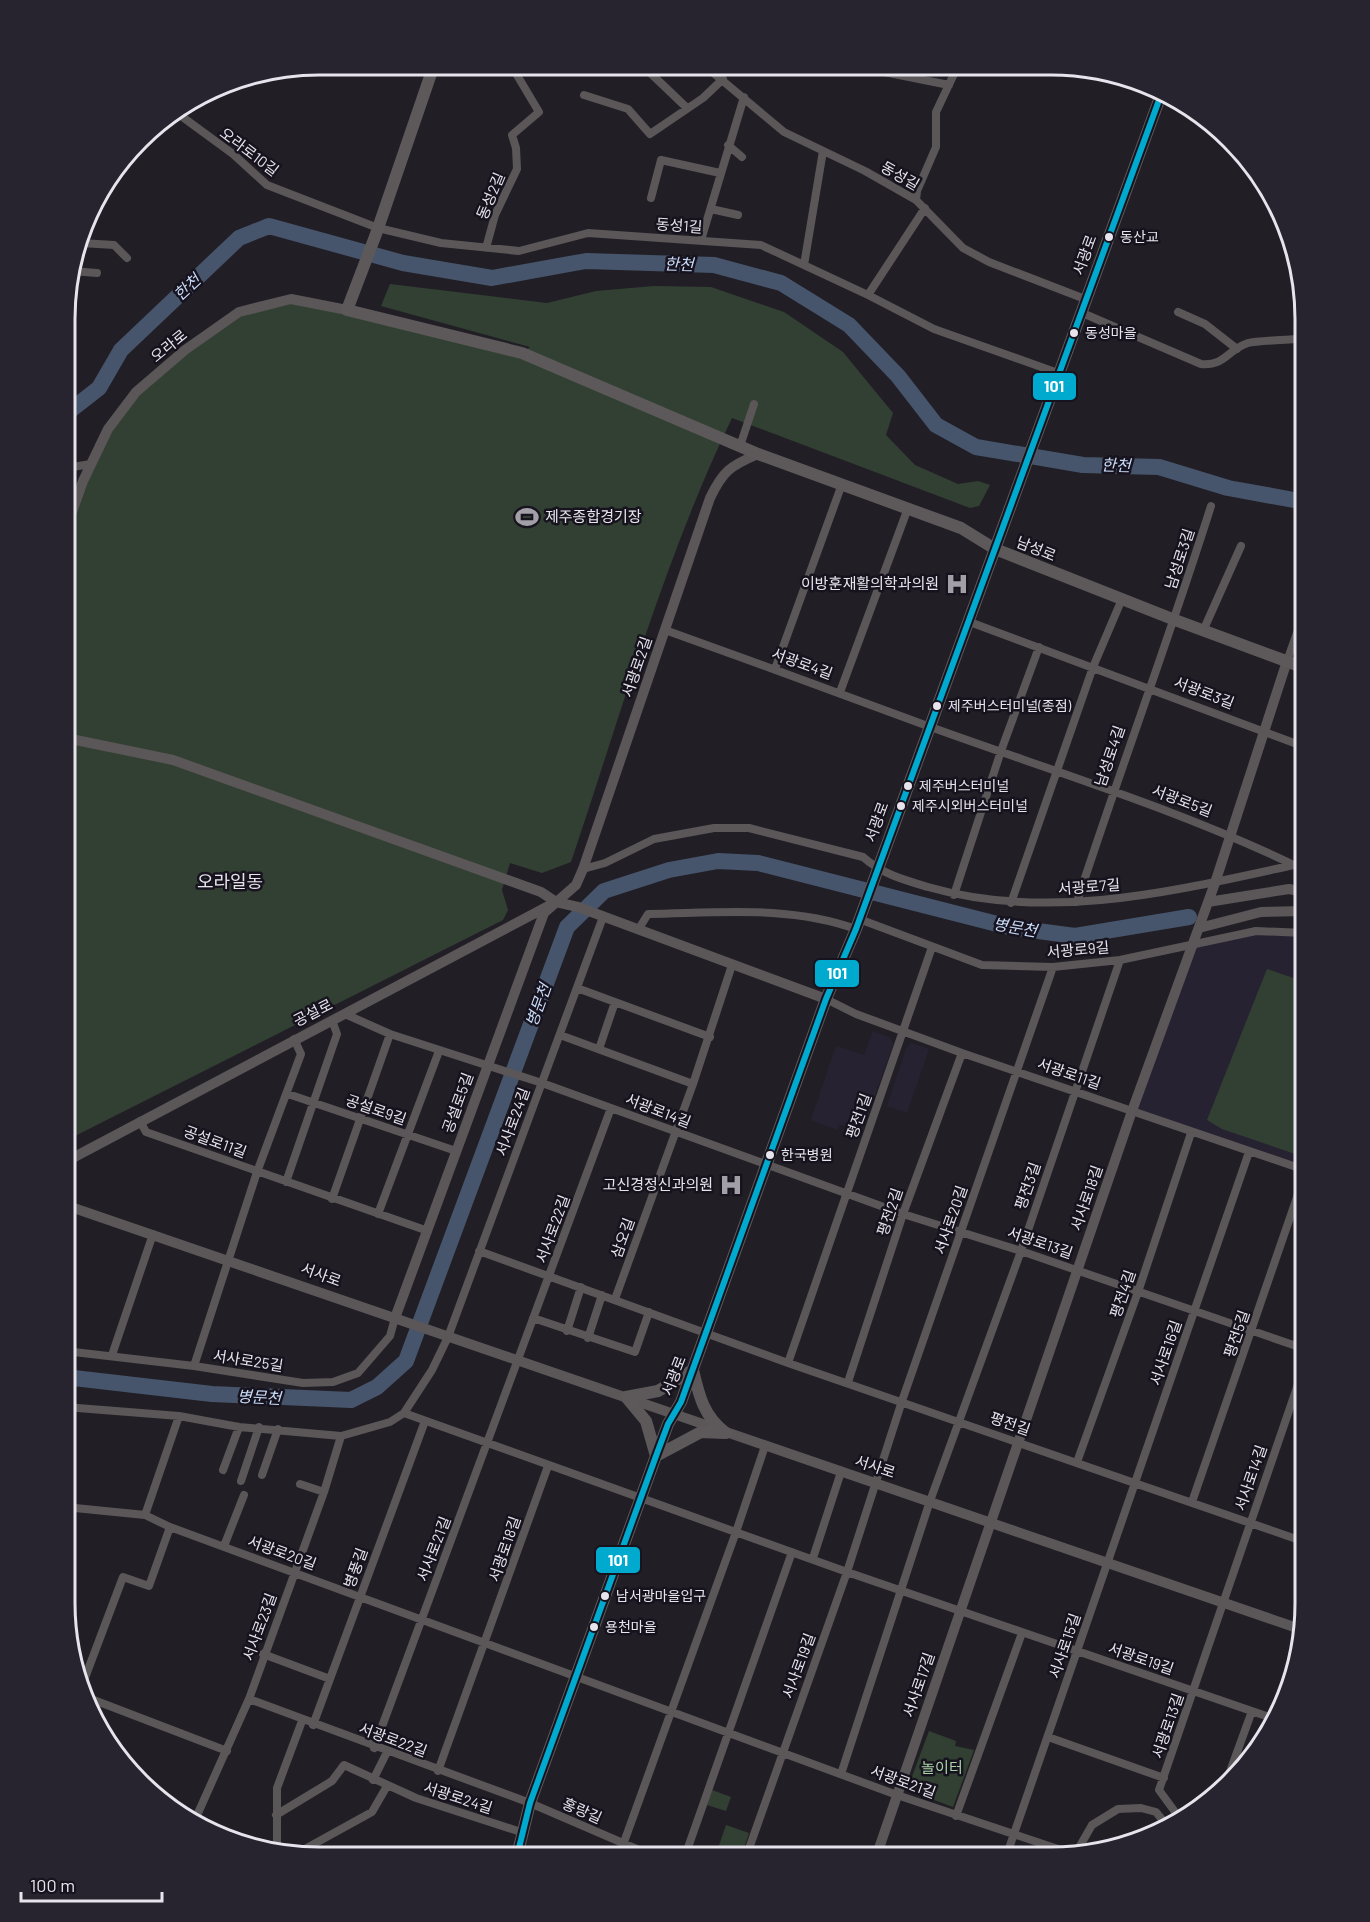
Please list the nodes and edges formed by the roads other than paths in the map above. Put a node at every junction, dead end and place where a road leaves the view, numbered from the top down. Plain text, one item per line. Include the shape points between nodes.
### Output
1 (431, 75) edge
2 (518, 75) edge
3 (652, 75) edge
4 (717, 75) edge
5 (905, 75) edge
6 (954, 75) edge
7 (723, 79) junction
8 (949, 85) junction
9 (584, 95) dead end
10 (744, 97) junction
11 (1159, 100) edge
12 (687, 108) junction
13 (182, 117) edge
14 (728, 145) junction
15 (823, 151) junction
16 (742, 157) dead end
17 (720, 174) junction
18 (651, 198) dead end
19 (916, 200) junction
20 (925, 208) junction
21 (711, 209) junction
22 (738, 214) dead end
23 (377, 231) junction
24 (701, 240) junction
25 (87, 243) edge
26 (486, 248) junction
27 (127, 258) dead end
28 (804, 265) junction
29 (80, 272) edge
30 (97, 273) dead end
31 (868, 295) junction
32 (1085, 299) junction
33 (347, 310) junction
34 (1080, 312) junction
35 (1178, 312) dead end
36 (1295, 340) edge
37 (1237, 349) junction
38 (1058, 373) junction
39 (754, 404) dead end
40 (740, 446) junction
41 (758, 454) junction
42 (91, 464) junction
43 (75, 467) edge
44 (842, 484) junction
45 (75, 506) edge
46 (1211, 506) dead end
47 (908, 508) junction
48 (1241, 546) dead end
49 (995, 549) junction
50 (1122, 599) junction
51 (967, 621) junction
52 (1175, 621) junction
53 (666, 630) junction
54 (1203, 631) junction
55 (1295, 638) edge
56 (1039, 647) junction
57 (1287, 661) junction
58 (1295, 664) edge
59 (1093, 667) junction
60 (775, 669) junction
61 (1150, 687) junction
62 (840, 692) junction
63 (928, 726) junction
64 (1263, 730) junction
65 (75, 740) edge
66 (1295, 743) edge
67 (1000, 751) junction
68 (1056, 770) junction
69 (1114, 789) junction
70 (1230, 834) junction
71 (1294, 866) joint
72 (583, 869) junction
73 (876, 869) junction
74 (1215, 883) junction
75 (1295, 890) edge
76 (954, 895) junction
77 (556, 902) junction
78 (1077, 902) junction
79 (1208, 902) junction
80 (1011, 903) junction
81 (1295, 911) edge
82 (603, 916) junction
83 (859, 918) junction
84 (1199, 928) junction
85 (638, 930) junction
86 (1295, 933) edge
87 (1193, 945) junction
88 (932, 947) junction
89 (1120, 960) junction
90 (732, 965) junction
91 (1053, 967) junction
92 (577, 988) junction
93 (826, 999) junction
94 (615, 1002) junction
95 (345, 1014) junction
96 (332, 1020) junction
97 (904, 1030) junction
98 (390, 1034) junction
99 (560, 1035) junction
100 (710, 1037) junction
101 (294, 1039) junction
102 (599, 1050) junction
103 (439, 1051) junction
104 (962, 1053) junction
105 (491, 1068) junction
106 (1019, 1070) junction
107 (539, 1082) junction
108 (693, 1084) junction
109 (1075, 1090) junction
110 (288, 1094) junction
111 (314, 1102) junction
112 (611, 1108) junction
113 (1132, 1111) junction
114 (362, 1119) junction
115 (140, 1121) junction
116 (676, 1132) junction
117 (1191, 1133) junction
118 (408, 1135) junction
119 (456, 1151) junction
120 (1249, 1152) junction
121 (75, 1157) edge
122 (766, 1163) junction
123 (1295, 1167) edge
124 (257, 1172) junction
125 (286, 1182) junction
126 (846, 1192) junction
127 (332, 1199) junction
128 (1295, 1205) edge
129 (75, 1208) edge
130 (378, 1214) junction
131 (903, 1214) junction
132 (428, 1231) junction
133 (962, 1232) junction
134 (153, 1234) junction
135 (479, 1251) junction
136 (1021, 1251) junction
137 (228, 1260) junction
138 (1078, 1270) junction
139 (550, 1276) junction
140 (581, 1287) junction
141 (1138, 1292) junction
142 (602, 1294) junction
143 (615, 1299) junction
144 (650, 1312) junction
145 (1195, 1312) junction
146 (533, 1318) junction
147 (400, 1319) junction
148 (567, 1330) junction
149 (706, 1333) junction
150 (1253, 1333) junction
151 (443, 1335) junction
152 (588, 1338) junction
153 (1295, 1346) edge
154 (75, 1352) edge
155 (112, 1355) junction
156 (519, 1359) junction
157 (788, 1363) junction
158 (194, 1366) junction
159 (693, 1370) junction
160 (848, 1382) junction
161 (1295, 1393) edge
162 (626, 1397) junction
163 (902, 1401) junction
164 (75, 1408) edge
165 (404, 1413) junction
166 (676, 1415) junction
167 (178, 1416) junction
168 (425, 1421) junction
169 (961, 1421) junction
170 (239, 1427) junction
171 (259, 1427) junction
172 (278, 1429) junction
173 (726, 1433) junction
174 (341, 1437) junction
175 (489, 1442) junction
176 (1019, 1442) junction
177 (765, 1446) junction
178 (656, 1456) junction
179 (1077, 1462) junction
180 (548, 1466) junction
181 (224, 1470) dead end
182 (841, 1472) junction
183 (262, 1475) dead end
184 (241, 1481) dead end
185 (875, 1483) junction
186 (1135, 1483) junction
187 (300, 1484) dead end
188 (324, 1492) junction
189 (244, 1495) dead end
190 (641, 1498) junction
191 (930, 1501) junction
192 (1192, 1502) junction
193 (75, 1508) edge
194 (145, 1515) junction
195 (1250, 1522) junction
196 (991, 1523) junction
197 (170, 1527) junction
198 (736, 1532) junction
199 (1295, 1538) edge
200 (224, 1546) junction
201 (792, 1552) junction
202 (813, 1558) junction
203 (1107, 1563) junction
204 (294, 1571) junction
205 (847, 1572) junction
206 (903, 1591) junction
207 (361, 1596) junction
208 (1226, 1602) junction
209 (961, 1611) junction
210 (421, 1619) junction
211 (1294, 1627) edge
212 (1022, 1633) junction
213 (486, 1642) junction
214 (1077, 1652) junction
215 (263, 1654) junction
216 (86, 1675) edge
217 (577, 1676) junction
218 (330, 1679) junction
219 (1194, 1692) junction
220 (249, 1699) junction
221 (96, 1701) edge
222 (671, 1710) junction
223 (1252, 1711) junction
224 (1267, 1716) edge
225 (302, 1721) junction
226 (313, 1725) junction
227 (728, 1731) junction
228 (1047, 1737) junction
229 (374, 1748) junction
230 (227, 1751) junction
231 (783, 1751) junction
232 (387, 1752) junction
233 (1232, 1767) edge
234 (438, 1771) junction
235 (841, 1774) junction
236 (1164, 1778) junction
237 (373, 1780) junction
238 (387, 1786) junction
239 (897, 1795) junction
240 (530, 1803) junction
241 (1167, 1803) junction
242 (1156, 1812) junction
243 (1175, 1813) edge
244 (198, 1814) edge
245 (276, 1815) junction
246 (956, 1816) junction
247 (1162, 1820) edge
248 (521, 1832) junction
249 (1013, 1836) junction
250 (277, 1843) edge
251 (623, 1844) junction
252 (1080, 1845) edge
253 (310, 1846) edge
254 (518, 1847) edge
255 (622, 1847) edge
256 (630, 1847) edge
257 (688, 1847) edge
258 (749, 1847) edge
259 (879, 1847) edge
260 (1009, 1847) edge
261 (1050, 1847) edge

1 - 23 main road
2 - 26 street, 동성2길 via 539,112 512,135 517,170 495,215
3 - 12 street
4 - 7 street, 동성길
5 - 8 street
6 - 8 street
7 - 10 street, 동성길
7 - 12 street
8 - 19 street via 936,112 936,147
9 - 12 street via 628,109 650,134
10 - 14 street
10 - 15 street, 동성길 via 784,132
11 - 32 main road, 서광로
13 - 23 street, 오라로10길 via 267,185
14 - 16 street
14 - 17 street
15 - 19 street, 동성길
15 - 28 street
17 - 18 street via 661,160
17 - 21 street
19 - 20 street, 동성길
20 - 31 street
20 - 32 street, 동성길 via 963,248
21 - 22 street
21 - 24 street
23 - 26 street, 동성1길
23 - 33 main road
24 - 26 street, 동성1길 via 588,233 519,251
24 - 28 street, 동성1길 via 761,245
25 - 27 street via 114,245
28 - 31 street, 동성1길
29 - 30 street
31 - 38 street, 동성1길 via 934,329
32 - 34 main road, 서광로
33 - 40 main road, 남성로 via 522,353
33 - 42 street, 오라로 via 291,299 239,312 135,392 108,429
34 - 37 street via 1201,364 1223,361
34 - 38 main road, 서광로
35 - 37 street via 1205,324
36 - 37 street via 1248,343
38 - 49 main road, 서광로
39 - 40 street
40 - 41 main road, 남성로
41 - 44 main road, 남성로
41 - 53 street, 서광로2길 via 732,465 721,475
42 - 43 street
42 - 45 street, 오라로
44 - 47 main road, 남성로
44 - 60 street
46 - 52 street, 남성로3길
47 - 49 main road, 남성로 via 961,528
47 - 62 street
48 - 54 street
49 - 50 main road, 남성로
49 - 51 main road, 서광로
50 - 52 main road, 남성로
50 - 59 street
51 - 56 street, 서광로3길
51 - 63 main road, 서광로
52 - 54 main road, 남성로
52 - 61 street, 남성로4길
53 - 60 street, 서광로4길
53 - 72 street, 서광로2길
54 - 57 main road, 남성로
55 - 57 street
56 - 59 street, 서광로3길
56 - 67 street
57 - 58 main road, 남성로
57 - 64 street
59 - 61 street, 서광로3길
59 - 68 street
60 - 62 street, 서광로4길
61 - 64 street, 서광로3길
61 - 69 street, 남성로4길
62 - 63 street, 서광로4길
63 - 67 street, 서광로5길
63 - 73 main road, 서광로
64 - 66 street, 서광로3길
64 - 70 street
65 - 77 street via 183,763 541,892
67 - 68 street, 서광로5길
67 - 76 street
68 - 69 street, 서광로5길
68 - 80 street
69 - 70 street, 서광로5길
69 - 78 street, 남성로4길
70 - 71 street, 서광로5길
70 - 74 street
71 - 74 street, 서광로7길
72 - 73 street, 서광로 via 654,839 714,828 749,828 862,857
72 - 77 street, 서광로2길 via 576,885
73 - 76 street, 서광로7길
73 - 83 main road, 서광로
74 - 78 street, 서광로7길
74 - 79 street, 서사로18길
75 - 79 street
76 - 80 street, 서광로7길
77 - 82 street
77 - 95 street, 공설로
77 - 105 street, 공설로5길 via 544,914
78 - 80 street, 서광로7길
79 - 84 street, 서사로18길
81 - 84 street via 1261,912
82 - 85 street
82 - 92 street, 서사로24길
83 - 85 street, 서광로9길 via 762,911 648,914
83 - 88 street, 서광로9길
83 - 93 main road, 서광로
84 - 87 street, 서사로18길
85 - 90 street
86 - 87 street, 서광로9길 via 1256,931
87 - 89 street, 서광로9길
87 - 113 street, 서사로18길
88 - 91 street, 서광로9길 via 982,965
88 - 97 street, 평전1길
89 - 91 street, 서광로9길
89 - 109 street, 평전3길
90 - 93 street
90 - 100 street, 삼오길
91 - 106 street, 서사로20길
92 - 94 street
92 - 99 street, 서사로24길
93 - 97 street, 서광로11길
93 - 122 main road, 서광로
94 - 100 street
94 - 102 street
95 - 96 street, 공설로
95 - 98 street, 서광로14길
96 - 101 street, 공설로
96 - 111 street via 337,1034
97 - 104 street, 서광로11길
97 - 126 street, 평전1길
98 - 103 street, 서광로14길
98 - 114 street
99 - 102 street
99 - 107 street, 서사로24길
100 - 108 street, 삼오길
101 - 110 street via 301,1054
101 - 115 street, 공설로
102 - 108 street
103 - 105 street, 서광로14길
103 - 118 street
104 - 106 street, 서광로11길
104 - 131 street, 평전2길
105 - 107 street, 서광로14길
105 - 119 street, 공설로5길
106 - 109 street, 서광로11길
106 - 133 street, 서사로20길
107 - 112 street, 서광로14길
107 - 135 street, 서사로24길
108 - 116 street, 삼오길
109 - 113 street, 서광로11길
109 - 136 street, 평전3길
110 - 111 street, 공설로9길
110 - 124 street
111 - 114 street, 공설로9길
111 - 125 street
112 - 116 street, 서광로14길
112 - 139 street, 서사로22길
113 - 117 street, 서광로11길
113 - 138 street, 서사로18길
114 - 118 street, 공설로9길
114 - 127 street
115 - 121 street, 공설로
115 - 124 street, 공설로11길 via 146,1132
116 - 122 street, 서광로14길
116 - 143 street, 삼오길
117 - 120 street, 서광로11길
117 - 141 street, 평전4길
118 - 119 street, 공설로9길
118 - 130 street
119 - 132 street, 공설로5길
120 - 123 street, 서광로11길
120 - 145 street, 서사로16길
122 - 126 street, 서광로13길
122 - 149 main road, 서광로
124 - 125 street, 공설로11길
124 - 137 street
125 - 127 street, 공설로11길
126 - 131 street, 서광로13길
126 - 157 street, 평전1길
127 - 130 street, 공설로11길
128 - 150 street, 평전5길
129 - 134 street, 서사로
130 - 132 street, 공설로11길
131 - 133 street, 서광로13길
131 - 160 street, 평전2길
132 - 147 street, 공설로5길
133 - 136 street, 서광로13길
133 - 163 street, 서사로20길
134 - 137 street, 서사로
134 - 155 street
135 - 139 street, 평전길
135 - 151 street, 서사로24길
136 - 138 street, 서광로13길
136 - 169 street, 평전3길
137 - 147 street, 서사로
137 - 158 street
138 - 141 street, 서광로13길
138 - 176 street, 서사로18길
139 - 140 street, 평전길
139 - 146 street, 서사로22길
140 - 142 street, 평전길
140 - 148 street
141 - 145 street, 서광로13길
141 - 179 street, 평전4길
142 - 143 street, 평전길
142 - 152 street
143 - 144 street, 평전길
144 - 149 street, 평전길
144 - 152 street via 635,1352
145 - 150 street, 서광로13길
145 - 186 street, 서사로16길
146 - 148 street
146 - 156 street, 서사로22길
147 - 151 street, 서사로
147 - 158 street, 서사로25길 via 358,1373 333,1382 303,1383
148 - 152 street
149 - 157 street, 평전길
149 - 159 main road, 서광로
150 - 153 street, 서광로13길
150 - 192 street, 평전5길
151 - 156 street, 서사로
151 - 165 street via 432,1370
154 - 155 street, 서사로25길
155 - 158 street, 서사로25길
156 - 162 street, 서사로
156 - 175 street, 서사로21길
157 - 160 street, 평전길
159 - 162 main road via 658,1391
159 - 166 main road, 서광로
159 - 173 main road via 697,1394 712,1423
160 - 163 street, 평전길
161 - 195 street, 서사로14길
162 - 166 street, 서사로
162 - 178 main road via 646,1421
163 - 169 street, 평전길
163 - 185 street, 서사로20길
164 - 167 street
165 - 168 street
165 - 174 street via 390,1422
166 - 173 street, 서사로
166 - 178 main road, 서광로 via 668,1424
167 - 170 street
167 - 194 street
168 - 175 street
168 - 207 street, 병풍길
169 - 176 street, 평전길
169 - 191 street, 평전3길
170 - 171 street
170 - 181 street
171 - 172 street
171 - 184 street
172 - 174 street
172 - 183 street
173 - 177 street, 서사로
173 - 178 main road via 701,1432
174 - 188 street, 서사로23길
175 - 180 street
175 - 210 street, 서사로21길
176 - 179 street, 평전길
176 - 196 street, 서사로18길
177 - 182 street, 서사로
177 - 198 street
178 - 190 main road, 서광로
179 - 186 street, 평전길
180 - 190 street
180 - 213 street, 서광로18길
182 - 185 street, 서사로
182 - 202 street
185 - 191 street, 서사로
185 - 205 street, 서사로19길
186 - 192 street, 평전길
186 - 203 street, 서사로16길
187 - 188 street
188 - 204 street, 서사로23길
189 - 200 street
190 - 198 street, 서광로19길
190 - 217 main road, 서광로
191 - 196 street, 서사로
191 - 206 street, 평전3길
192 - 195 street, 평전길
193 - 194 street, 서광로20길
194 - 197 street, 서광로20길
195 - 199 street, 평전길
195 - 208 street, 서사로14길
196 - 203 street, 서사로
196 - 209 street, 서사로17길
197 - 200 street, 서광로20길
197 - 216 street via 149,1586 123,1577
198 - 201 street, 서광로19길
198 - 222 street
200 - 204 street, 서광로20길
201 - 202 street, 서광로19길
201 - 227 street
202 - 205 street, 서광로19길
203 - 208 street, 서사로
203 - 214 street, 서사로15길
204 - 207 street, 서광로20길
204 - 215 street, 서사로23길
205 - 206 street, 서광로19길
205 - 231 street, 서사로19길
206 - 209 street, 서광로19길
206 - 235 street
207 - 210 street, 서광로20길
207 - 218 street, 병풍길
208 - 211 street, 서사로
208 - 219 street, 서광로13길
209 - 212 street, 서광로19길
209 - 239 street, 서사로17길
210 - 213 street, 서광로20길
210 - 229 street, 서사로21길
212 - 214 street, 서광로19길
212 - 246 street
213 - 217 street, 서광로20길
213 - 234 street
214 - 219 street, 서광로19길
214 - 228 street, 서사로15길
215 - 218 street
215 - 220 street, 서사로23길
217 - 222 street, 서광로21길
217 - 240 main road, 서광로
218 - 226 street, 병풍길
219 - 223 street, 서광로19길
219 - 236 street, 서광로13길
220 - 225 street, 서광로22길
220 - 230 street, 서사로23길
221 - 230 street
222 - 227 street, 서광로21길
222 - 251 street
223 - 224 street, 서광로19길
223 - 233 street
225 - 226 street, 서광로22길
225 - 245 street via 277,1788
226 - 229 street, 서광로22길
227 - 231 street, 서광로21길
227 - 257 street
228 - 236 street
228 - 249 street, 서사로15길
229 - 232 street, 서광로22길
230 - 244 street, 서사로23길
231 - 235 street, 서광로21길
231 - 258 street, 서사로19길
232 - 234 street, 서광로22길
232 - 237 street
234 - 240 street, 서광로22길
235 - 239 street, 서광로21길
236 - 241 street, 서광로13길 via 1159,1790
237 - 238 street, 서광로24길
237 - 245 street, 서광로24길 via 344,1765 332,1781
238 - 248 street, 서광로24길
238 - 253 street via 372,1812
239 - 246 street, 서광로21길
239 - 259 street, 서사로17길
240 - 248 main road, 서광로
240 - 251 street, 홍랑길
241 - 242 street
241 - 243 street
242 - 247 street
242 - 252 street via 1118,1809 1092,1825
245 - 250 street
246 - 249 street, 서광로21길
248 - 254 main road, 서광로
249 - 260 street, 서사로15길
249 - 261 street, 서광로21길
251 - 255 street
251 - 256 street, 홍랑길

